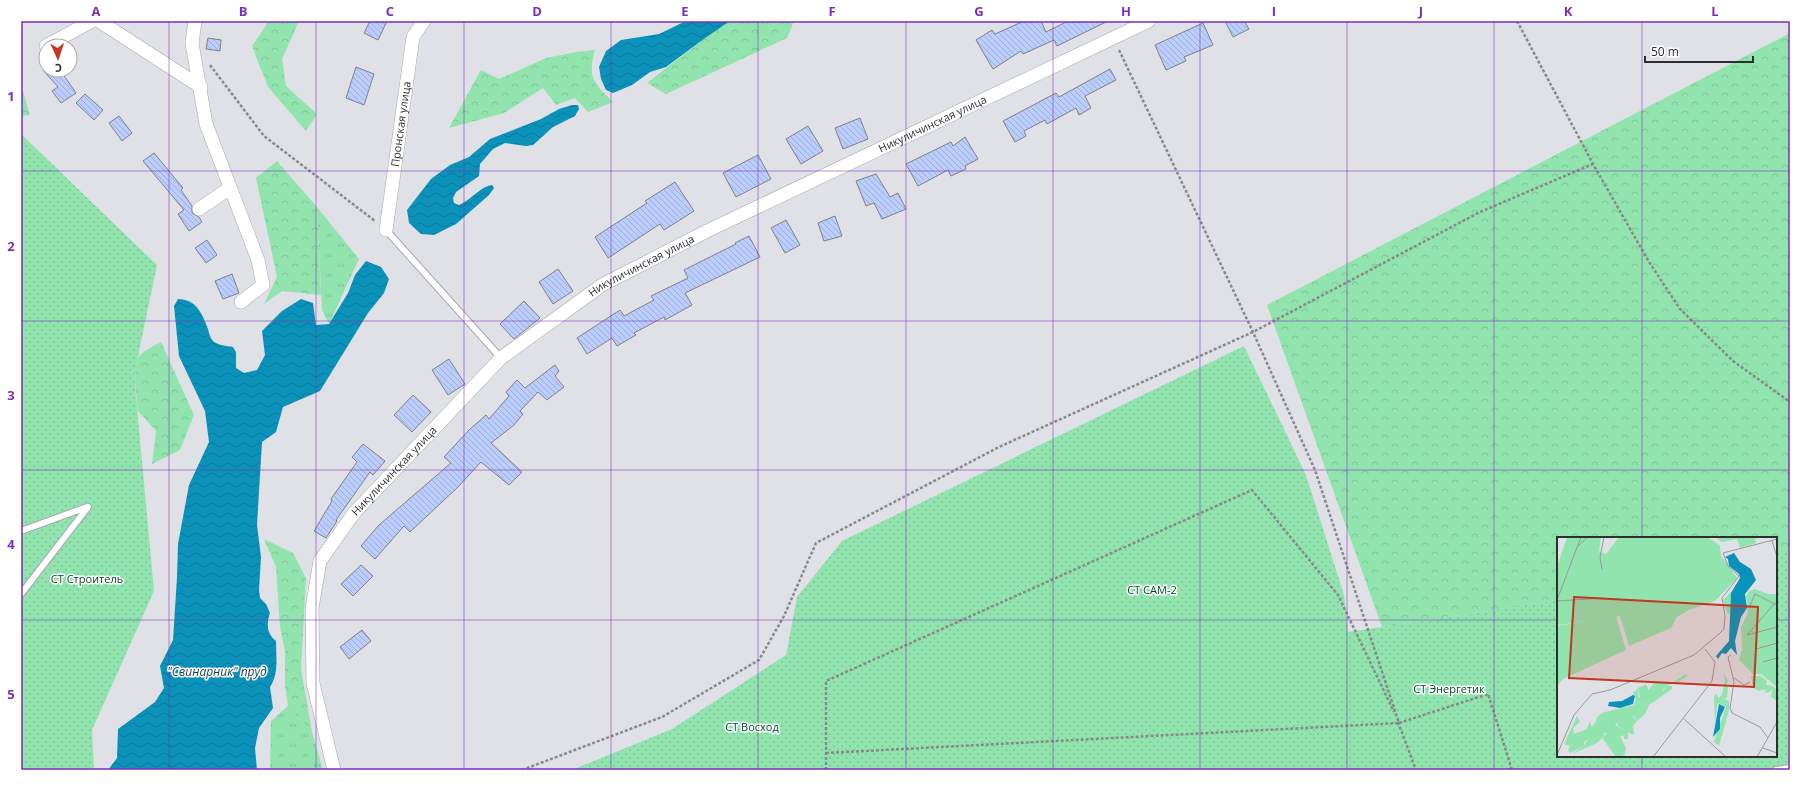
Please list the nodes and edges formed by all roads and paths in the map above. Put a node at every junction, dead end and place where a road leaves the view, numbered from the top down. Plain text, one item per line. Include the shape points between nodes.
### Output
1 (92, 21) edge
2 (99, 21) edge
3 (194, 21) edge
4 (424, 21) edge
5 (1148, 21) edge
6 (1517, 21) edge
7 (61, 38) edge
8 (1114, 38) junction
9 (207, 61) dead end
10 (201, 87) junction
11 (1593, 164) junction
12 (230, 188) junction
13 (199, 208) dead end
14 (386, 230) junction
15 (241, 302) dead end
16 (1253, 332) junction
17 (501, 358) junction
18 (1790, 402) edge
19 (21, 530) edge
20 (21, 594) edge
21 (1399, 723) junction
22 (826, 753) junction
23 (1790, 768) edge
24 (334, 770) edge
25 (522, 770) edge
26 (826, 770) edge
27 (1416, 770) edge
28 (1512, 770) edge
29 (1776, 770) edge

1 - 7 street
2 - 10 street
3 - 10 street via 192,43
4 - 14 street, Пронская улица via 414,37
5 - 8 street, Никуличинская улица
6 - 11 path
8 - 16 path
8 - 17 street, Никуличинская улица via 707,231 602,285
9 - 14 path via 264,136
10 - 12 street via 206,124
11 - 16 path via 1480,212
11 - 18 path via 1649,262 1680,309 1733,361
12 - 13 street
12 - 15 street via 258,260 263,285
14 - 17 lane
16 - 21 path via 1314,470
16 - 25 path via 999,447 816,544 784,616 759,660 662,717
17 - 24 street, Никуличинская улица via 354,513 320,561 312,608 313,683
19 - 20 lane via 88,507
21 - 22 path
21 - 22 path via 1338,595 1252,490 826,681
21 - 27 path
21 - 28 path via 1488,694
22 - 26 path
23 - 29 lane

